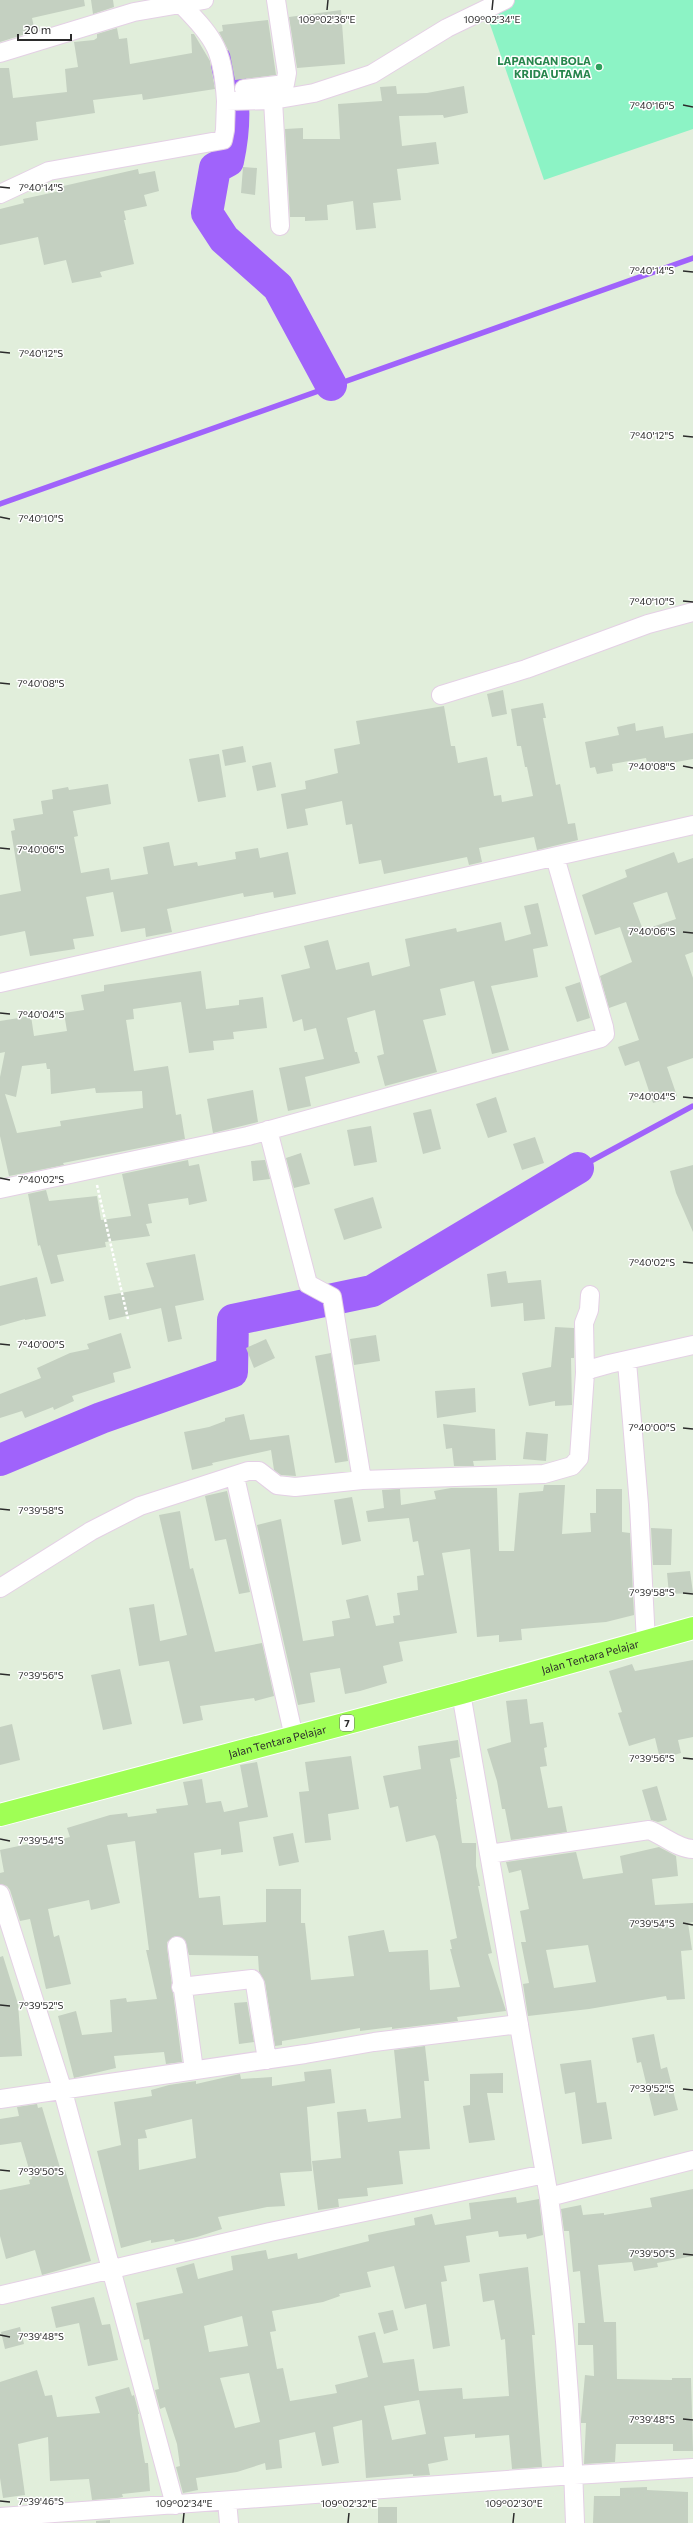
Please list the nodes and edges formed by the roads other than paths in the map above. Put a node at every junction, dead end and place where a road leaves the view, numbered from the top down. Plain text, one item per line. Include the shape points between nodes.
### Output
1 (204, 0) edge
2 (276, 0) edge
3 (505, 0) edge
4 (184, 4) junction
5 (125, 8) edge
6 (0, 53) edge
7 (235, 98) junction
8 (273, 100) junction
9 (0, 194) edge
10 (280, 226) dead end
11 (693, 612) edge
12 (441, 695) dead end
13 (693, 825) edge
14 (555, 857) junction
15 (0, 983) edge
16 (268, 1130) junction
17 (0, 1189) edge
18 (590, 1295) dead end
19 (693, 1345) edge
20 (627, 1362) junction
21 (585, 1373) junction
22 (235, 1477) junction
23 (362, 1480) junction
24 (0, 1588) edge
25 (693, 1628) edge
26 (646, 1642) junction
27 (461, 1693) junction
28 (294, 1737) junction
29 (0, 1815) edge
30 (693, 1849) edge
31 (489, 1854) junction
32 (0, 1894) edge
33 (177, 1946) dead end
34 (181, 1987) junction
35 (519, 2024) junction
36 (267, 2060) junction
37 (194, 2070) junction
38 (62, 2088) junction
39 (0, 2099) edge
40 (693, 2160) edge
41 (545, 2174) junction
42 (549, 2197) junction
43 (112, 2268) junction
44 (2, 2295) dead end
45 (693, 2468) edge
46 (574, 2475) junction
47 (227, 2501) junction
48 (175, 2505) junction
49 (0, 2517) edge
50 (229, 2523) edge
51 (575, 2523) edge

1 - 4 street
2 - 7 street via 287,73 286,84
3 - 8 street via 447,28 372,74 314,93
4 - 5 street
4 - 7 street via 205,30 220,55
5 - 6 street
7 - 8 street
7 - 9 street via 223,140 50,171
8 - 10 street
11 - 12 street via 648,624 526,669
13 - 14 street
14 - 15 street
14 - 16 street via 604,1027 605,1034 601,1038
16 - 17 street
16 - 23 street via 308,1284 332,1299
18 - 21 street via 589,1310 584,1323
19 - 20 street
20 - 21 street via 603,1366
20 - 26 street via 639,1505
21 - 23 street via 579,1458 572,1466 544,1474
22 - 23 street via 248,1471 259,1471 277,1485 294,1486
22 - 24 street via 140,1506 91,1531
22 - 28 street
25 - 26 highway, Jalan Tentara Pelajar / 7
26 - 27 highway, Jalan Tentara Pelajar / 7
27 - 28 highway, Jalan Tentara Pelajar / 7
27 - 31 street
28 - 29 highway, Jalan Tentara Pelajar / 7
30 - 31 street via 680,1846 649,1830
31 - 35 street
32 - 38 street
33 - 34 street
34 - 36 street via 252,1979 255,1984
34 - 37 street
35 - 36 street via 374,2042
35 - 41 street
36 - 37 street
37 - 38 street
38 - 39 street
38 - 43 street
40 - 42 street
41 - 42 street
41 - 43 street
42 - 46 street via 570,2391
43 - 44 street
43 - 48 street
45 - 46 street
46 - 47 street
46 - 51 street
47 - 48 street
47 - 50 street
48 - 49 street

